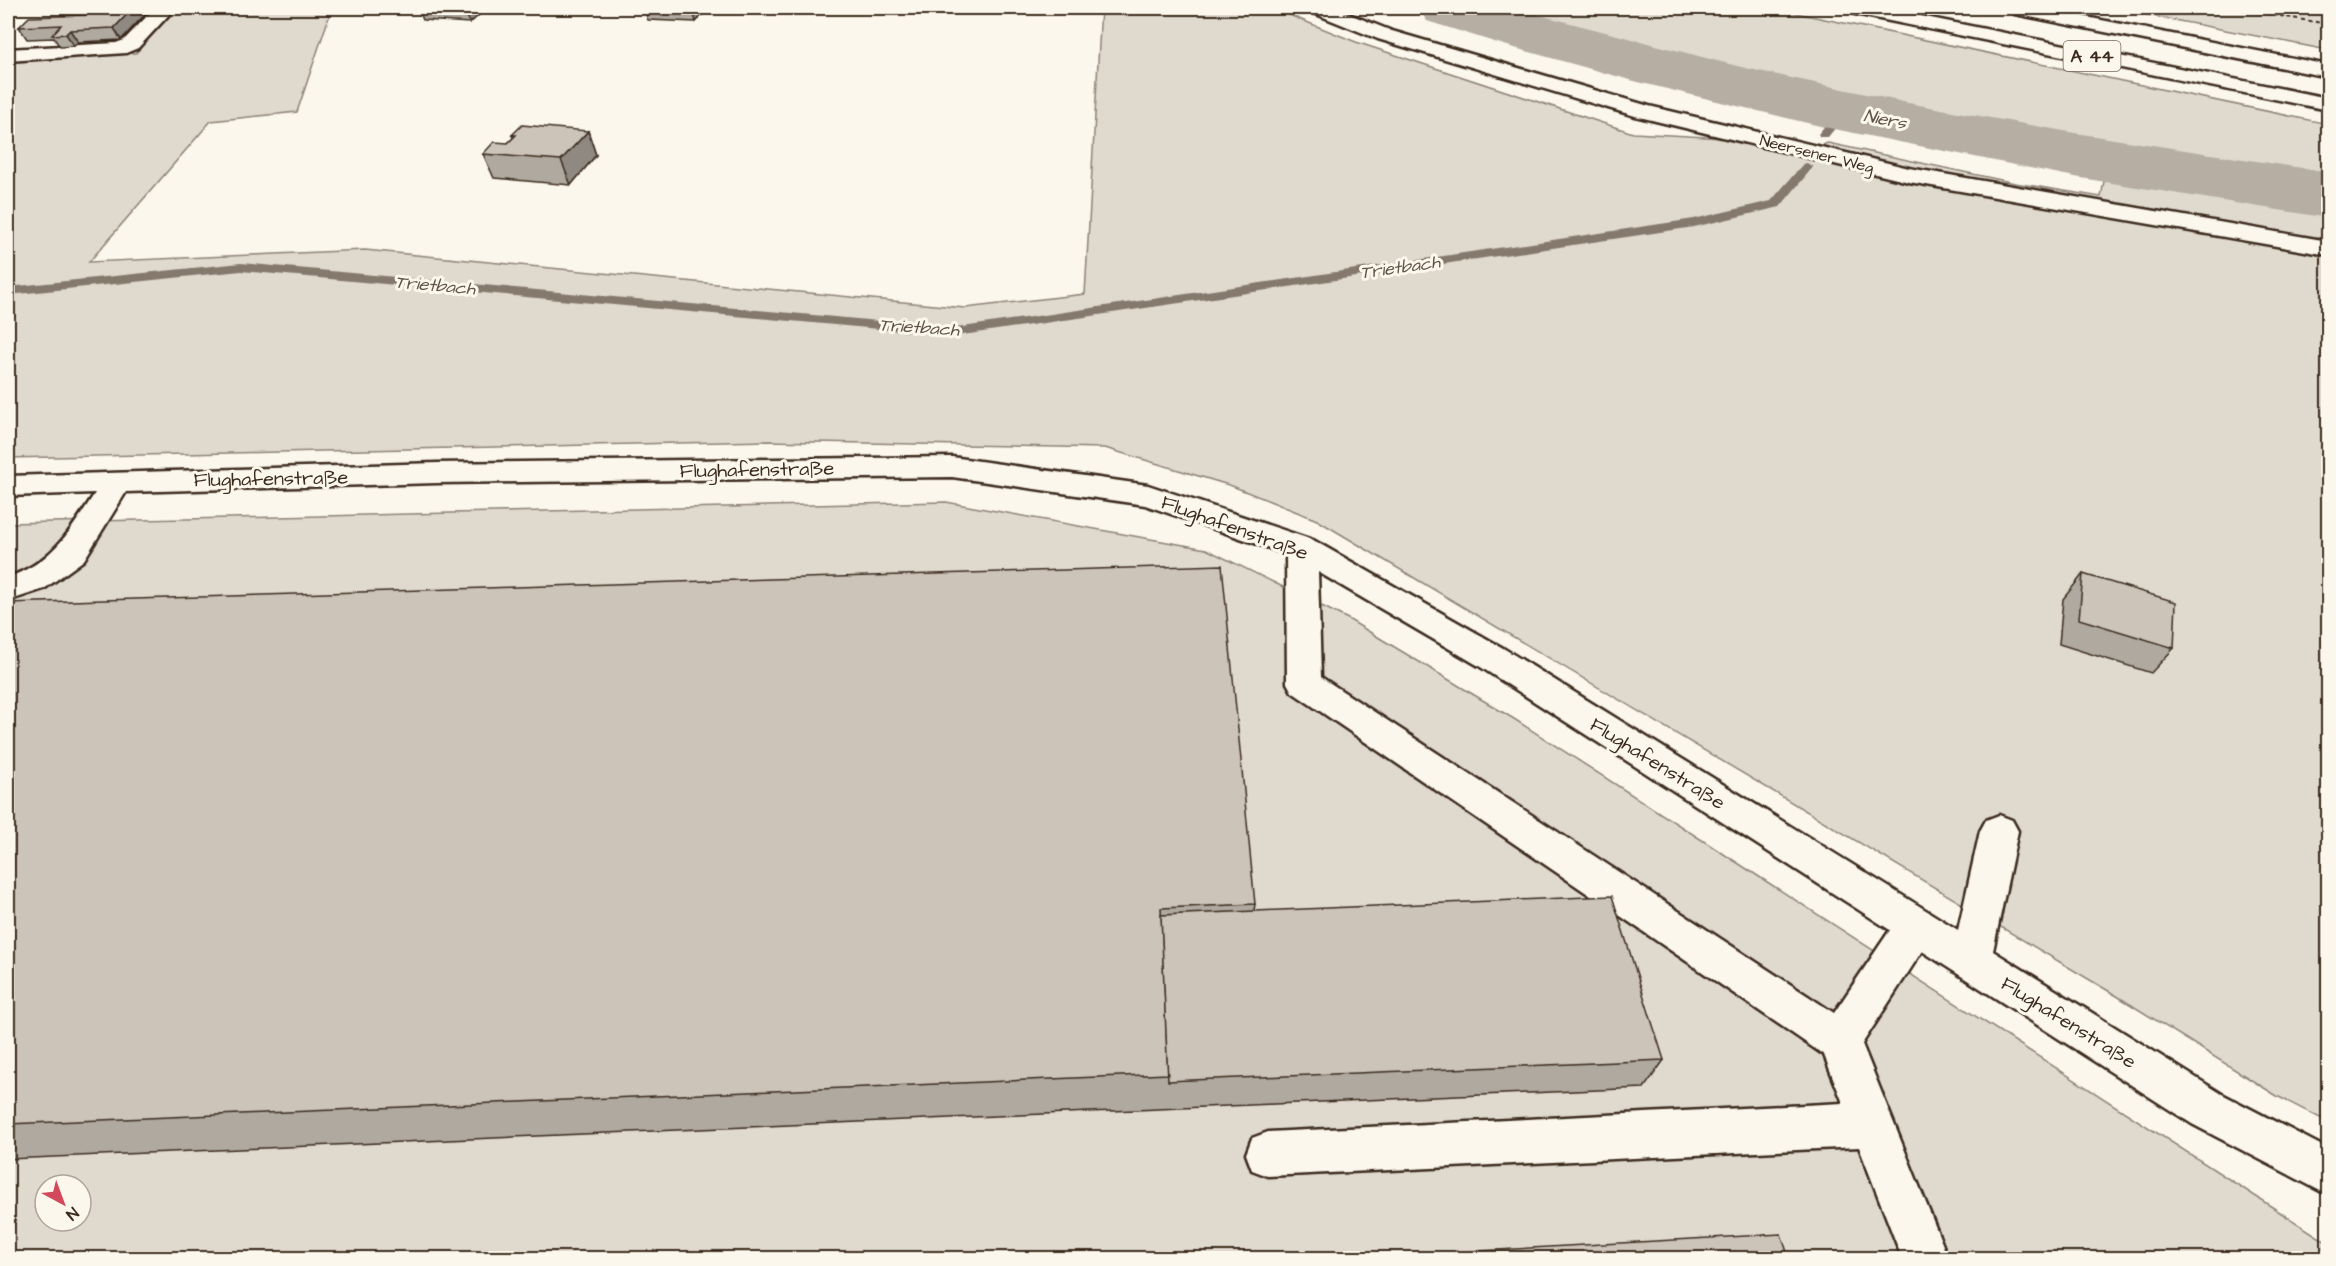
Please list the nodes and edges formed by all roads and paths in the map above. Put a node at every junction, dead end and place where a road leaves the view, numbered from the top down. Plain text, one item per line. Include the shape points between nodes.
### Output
1 (165, 8) edge
2 (1318, 8) edge
3 (1856, 8) edge
4 (2015, 8) edge
5 (2232, 8) edge
6 (2328, 24) edge
7 (8, 55) edge
8 (2328, 71) edge
9 (2328, 104) edge
10 (2328, 248) edge
11 (118, 482) junction
12 (8, 486) edge
13 (1302, 548) junction
14 (8, 589) edge
15 (2000, 831) dead end
16 (1916, 925) junction
17 (1971, 960) junction
18 (1840, 1041) junction
19 (1872, 1124) junction
20 (1268, 1154) dead end
21 (2328, 1173) edge
22 (1925, 1258) edge

1 - 7 main road via 130,44 118,49
2 - 10 main road, Neersener Weg via 1385,35 1643,111 1897,172
3 - 9 main road, A 44
4 - 8 main road, A 44
5 - 6 path
11 - 12 main road, Flughafenstraße
11 - 13 main road, Flughafenstraße via 436,473 952,467 1148,495
11 - 14 main road via 73,552 33,581
13 - 16 main road, Flughafenstraße via 1491,657
13 - 18 main road via 1304,683
15 - 17 main road
16 - 17 main road, Flughafenstraße
16 - 18 main road
17 - 21 main road, Flughafenstraße via 2207,1109
18 - 19 main road
19 - 20 main road
19 - 22 main road

